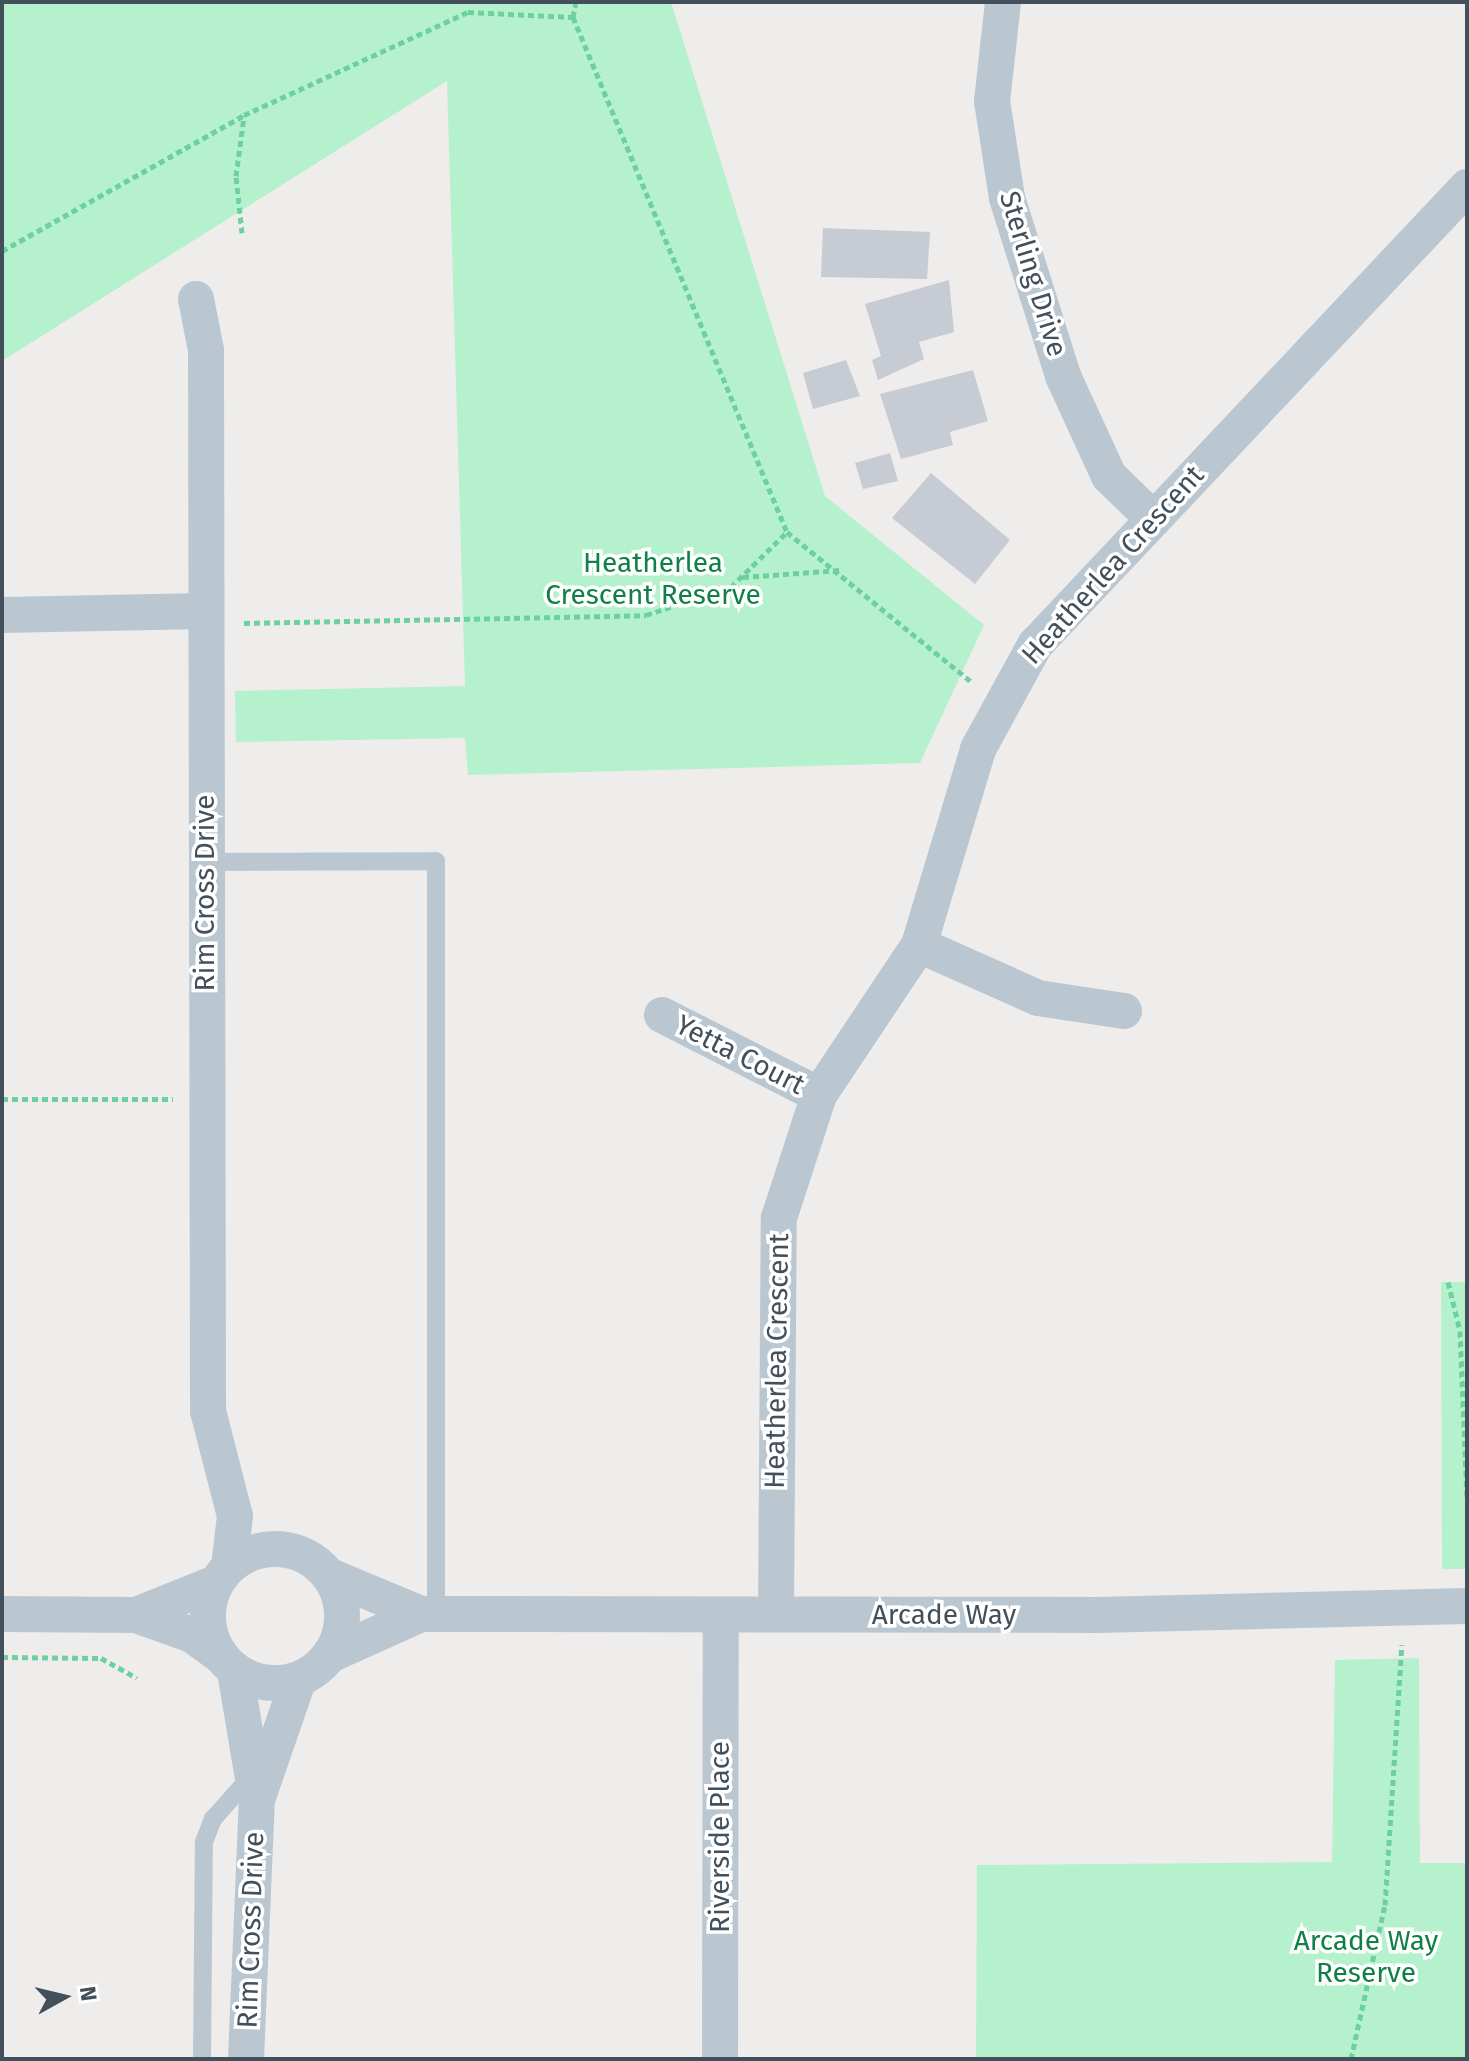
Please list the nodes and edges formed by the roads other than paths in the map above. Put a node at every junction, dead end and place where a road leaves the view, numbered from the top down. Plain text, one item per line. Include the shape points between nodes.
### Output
1 (1003, 2) edge
2 (1467, 187) edge
3 (196, 299) dead end
4 (1152, 518) junction
5 (205, 611) junction
6 (2, 615) edge
7 (205, 862) junction
8 (919, 945) junction
9 (1124, 1011) dead end
10 (662, 1015) dead end
11 (819, 1095) junction
12 (230, 1484) junction
13 (299, 1553) junction
14 (223, 1575) junction
15 (330, 1576) junction
16 (1467, 1606) edge
17 (2, 1614) edge
18 (428, 1614) junction
19 (776, 1614) junction
20 (136, 1615) junction
21 (721, 1615) junction
22 (332, 1654) junction
23 (227, 1663) junction
24 (298, 1681) junction
25 (254, 1788) junction
26 (202, 2059) edge
27 (246, 2059) edge
28 (720, 2059) edge

1 - 4 street, Sterling Drive via 992,101 1007,198 1070,391 1109,476
2 - 4 street, Heatherlea Crescent
3 - 5 street, Rim Cross Drive via 206,350
4 - 8 street, Heatherlea Crescent via 1013,678 978,749
5 - 6 street
5 - 7 street, Rim Cross Drive
7 - 12 street, Rim Cross Drive via 208,1411
7 - 18 lane via 436,861
8 - 9 street via 1038,998
8 - 11 street, Heatherlea Crescent
10 - 11 street, Yetta Court
11 - 19 street, Heatherlea Crescent via 779,1218
12 - 13 street, Rim Cross Drive
12 - 14 street, Rim Cross Drive via 236,1529
13 - 14 street via 262,1550
13 - 15 street
14 - 20 street
14 - 23 street via 207,1620
15 - 18 street, Arcade Way
15 - 22 street via 343,1615
16 - 19 street, Arcade Way
17 - 20 street
18 - 21 street, Arcade Way
18 - 22 street, Arcade Way
19 - 21 street, Arcade Way
20 - 23 street via 192,1635
21 - 28 street, Riverside Place
22 - 24 street
23 - 24 street via 255,1681
23 - 25 street, Rim Cross Drive
24 - 25 street, Rim Cross Drive
25 - 26 lane via 213,1819 204,1842
25 - 27 street, Rim Cross Drive

